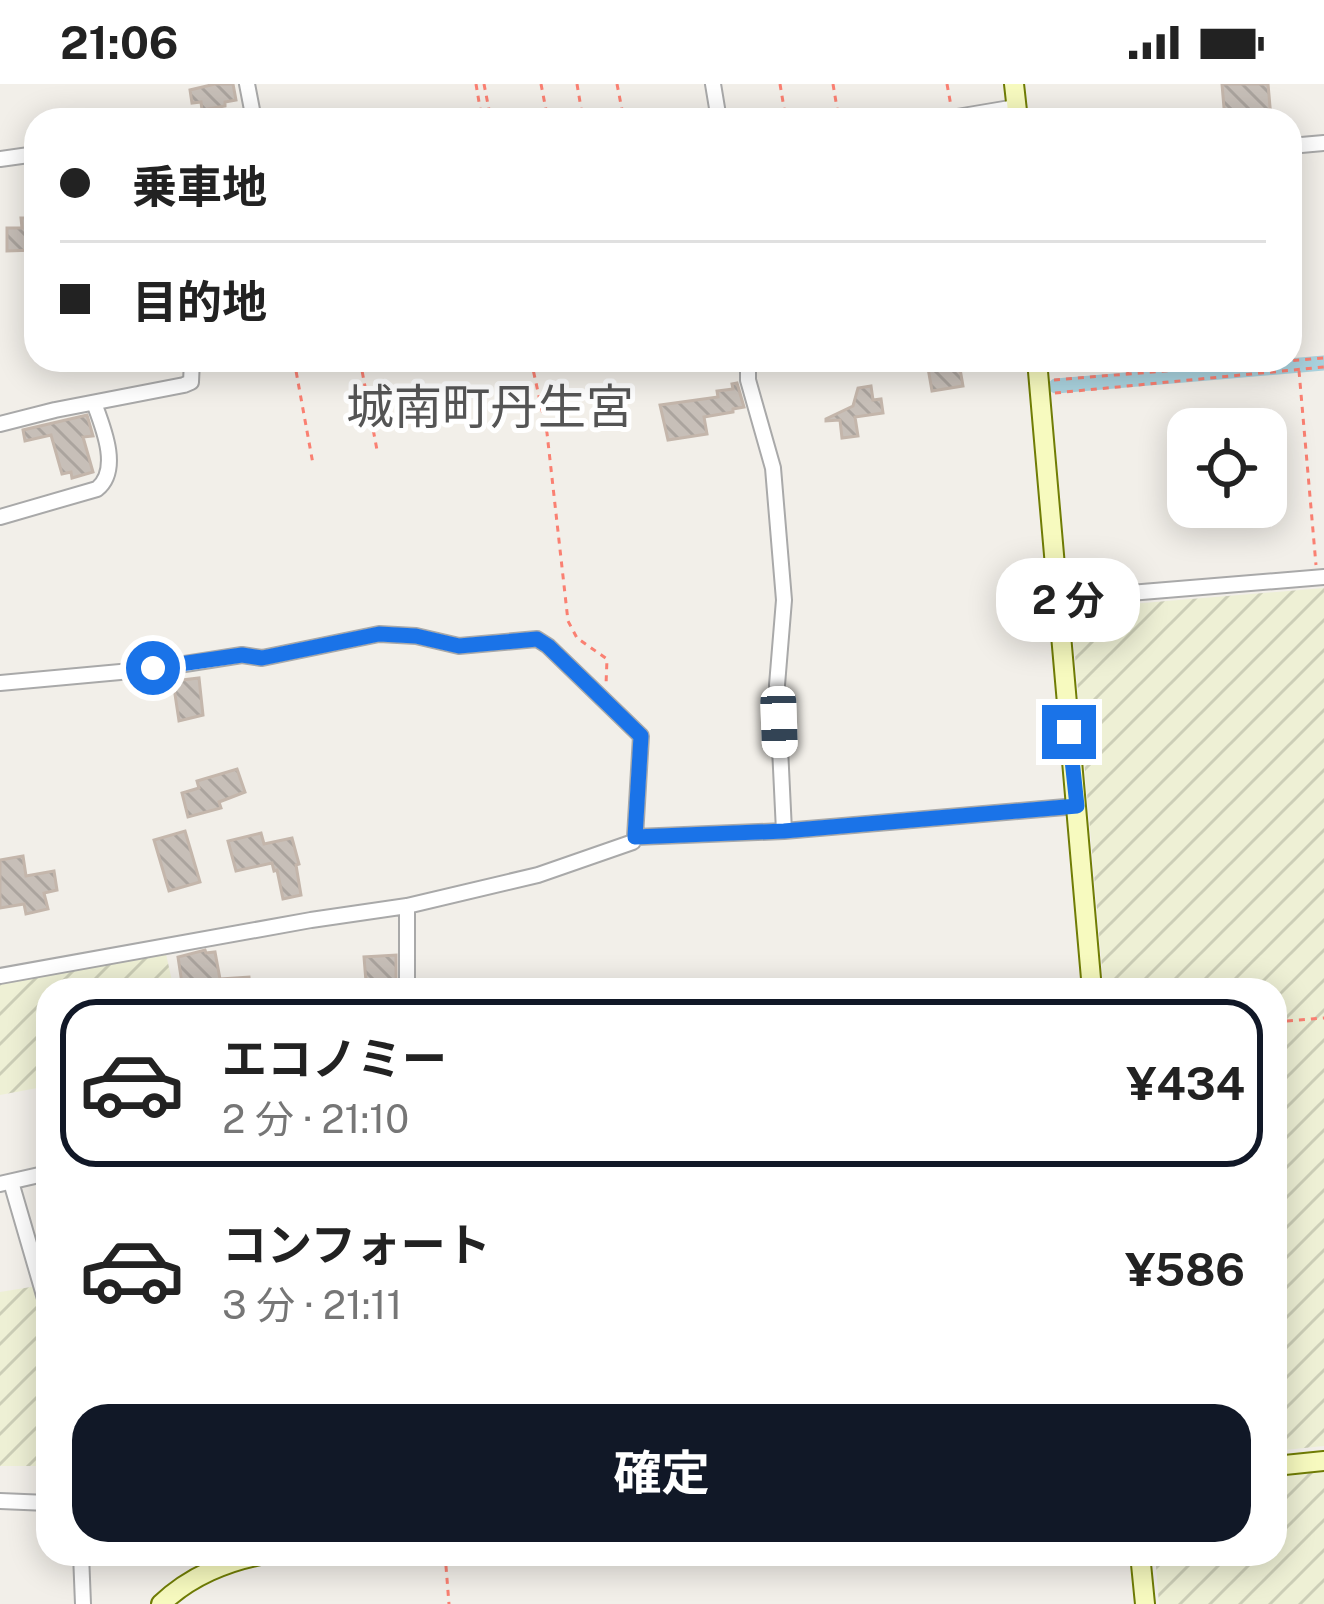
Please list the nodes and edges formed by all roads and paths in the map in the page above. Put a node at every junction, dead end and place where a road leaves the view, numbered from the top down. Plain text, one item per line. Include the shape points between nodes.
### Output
1 (191, 372) edge
2 (296, 372) edge
3 (363, 372) edge
4 (534, 372) edge
5 (748, 372) edge
6 (1038, 372) edge
7 (1128, 372) edge
8 (1165, 372) edge
9 (1268, 372) edge
10 (1299, 372) edge
11 (1158, 373) joint
12 (1128, 375) junction
13 (1052, 380) dead end
14 (1054, 393) dead end
15 (94, 403) junction
16 (0, 424) edge
17 (377, 450) dead end
18 (314, 464) dead end
19 (0, 517) edge
20 (1321, 578) edge
21 (1058, 599) junction
22 (0, 683) edge
23 (605, 699) junction
24 (1077, 806) junction
25 (784, 831) junction
26 (635, 837) junction
27 (407, 906) junction
28 (0, 976) edge
29 (407, 978) edge
30 (1091, 978) edge
31 (1324, 1018) edge
32 (1287, 1021) edge
33 (36, 1176) edge
34 (6, 1183) edge
35 (36, 1273) edge
36 (1324, 1461) edge
37 (1287, 1465) edge
38 (0, 1501) edge
39 (36, 1502) edge
40 (81, 1566) edge
41 (223, 1566) edge
42 (446, 1566) edge
43 (1141, 1566) edge
44 (83, 1604) edge
45 (161, 1604) edge
46 (449, 1604) edge
47 (1145, 1604) edge

1 - 15 street via 191,382
2 - 18 path
3 - 17 path
4 - 23 path via 568,621 607,659
5 - 25 street via 773,468 784,600 777,685
6 - 21 street
7 - 12 path
8 - 11 path
9 - 14 path
10 - 20 path
11 - 12 path
12 - 13 path
15 - 16 street
15 - 19 street via 107,450 104,484
20 - 21 street
21 - 24 street
22 - 23 street via 262,658 379,634 459,646 537,639
23 - 26 street via 641,736
24 - 25 street
24 - 30 street
25 - 26 street
26 - 27 street via 538,875
27 - 28 street
27 - 29 street
31 - 32 path
33 - 34 street
34 - 35 street
36 - 37 street
38 - 39 street
40 - 44 street
41 - 45 street
42 - 46 path
43 - 47 street

